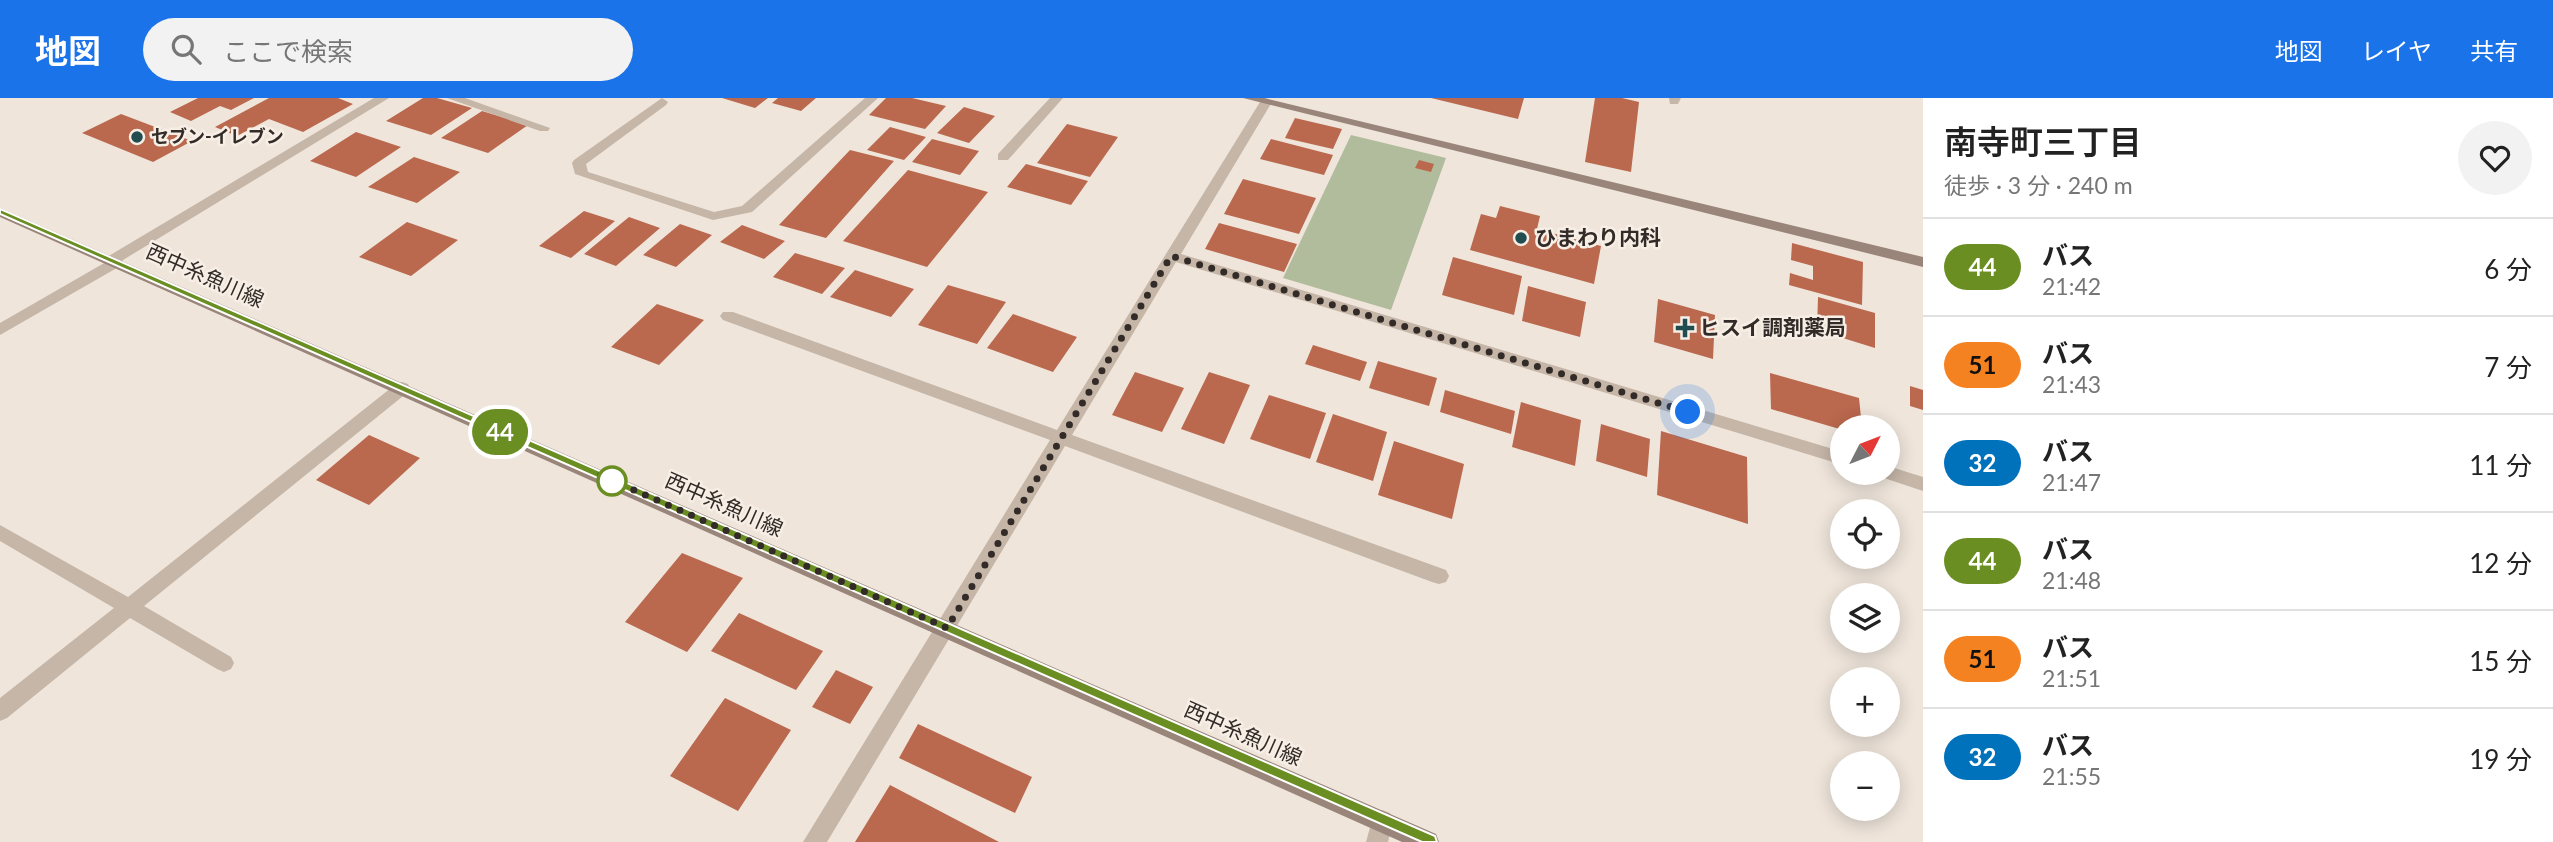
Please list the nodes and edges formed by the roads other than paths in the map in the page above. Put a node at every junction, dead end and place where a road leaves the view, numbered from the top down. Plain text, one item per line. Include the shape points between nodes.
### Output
1 (382, 98) edge
2 (453, 98) edge
3 (872, 98) edge
4 (1058, 98) edge
5 (1249, 98) edge
6 (1267, 100) edge
7 (662, 102) dead end
8 (544, 128) dead end
9 (1003, 158) dead end
10 (0, 212) edge
11 (1171, 256) junction
12 (114, 261) junction
13 (1923, 262) edge
14 (728, 316) dead end
15 (0, 330) edge
16 (402, 388) junction
17 (1061, 438) junction
18 (1830, 455) edge
19 (1900, 476) edge
20 (1923, 484) edge
21 (0, 532) edge
22 (1439, 576) dead end
23 (128, 607) junction
24 (947, 628) junction
25 (224, 663) dead end
26 (0, 710) edge
27 (1379, 832) edge
28 (814, 842) edge
29 (1428, 842) edge

1 - 12 street
2 - 8 street
3 - 7 street via 747,209 713,216 582,174 579,163
4 - 9 street
5 - 6 main road
6 - 11 street
6 - 13 main road
10 - 12 main road, 西中糸魚川線
11 - 17 street
11 - 18 street
12 - 15 street
12 - 16 main road, 西中糸魚川線
14 - 17 street
16 - 23 street
16 - 24 main road, 西中糸魚川線
17 - 22 street
17 - 24 street
19 - 20 street
21 - 23 street
23 - 25 street
23 - 26 street
24 - 27 main road, 西中糸魚川線
24 - 28 street
27 - 29 main road, 西中糸魚川線

